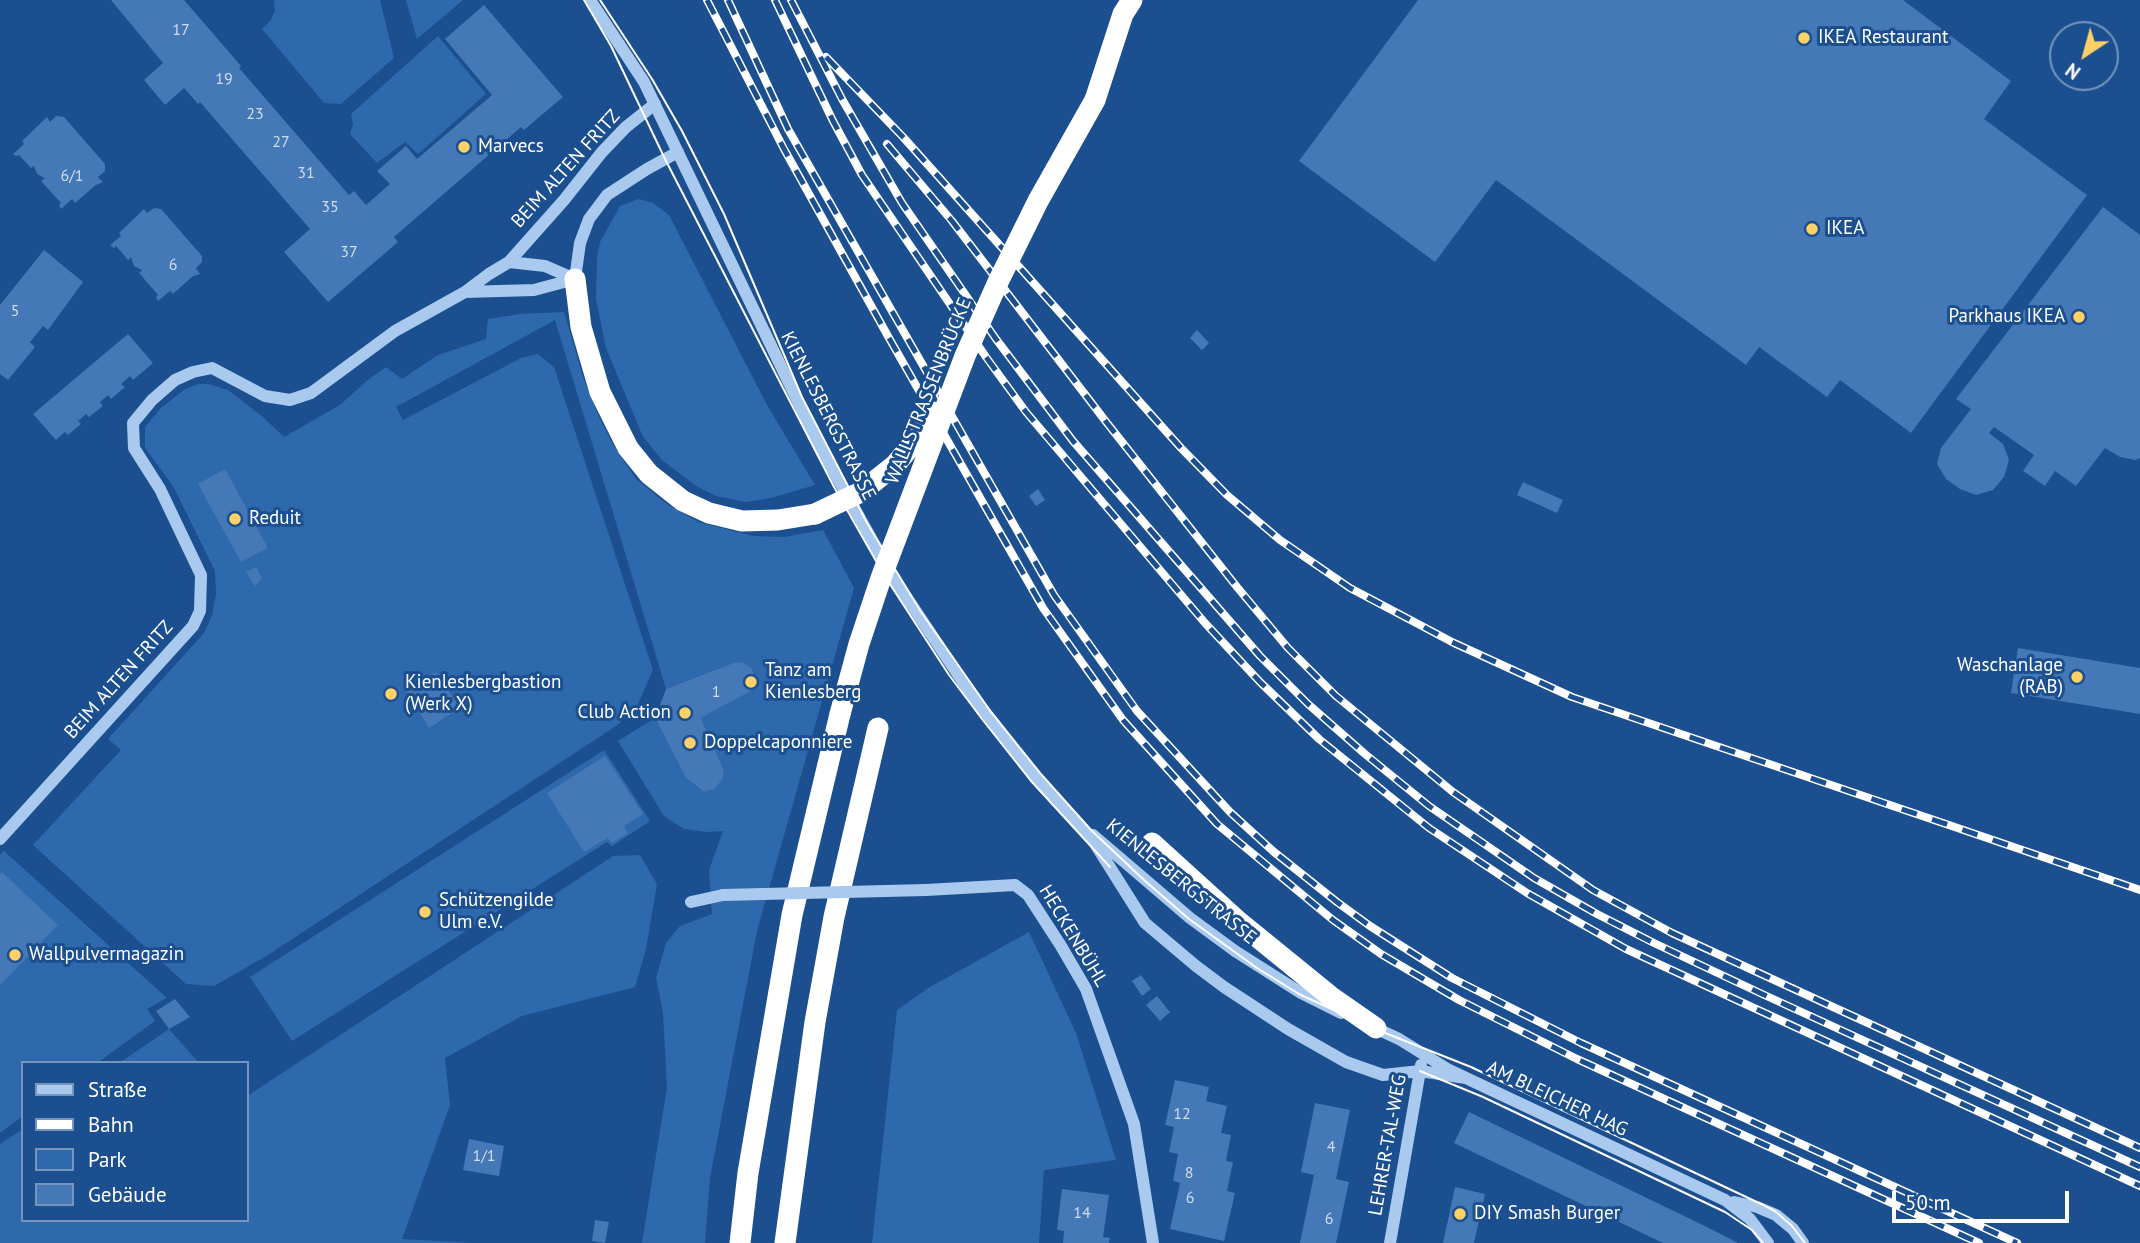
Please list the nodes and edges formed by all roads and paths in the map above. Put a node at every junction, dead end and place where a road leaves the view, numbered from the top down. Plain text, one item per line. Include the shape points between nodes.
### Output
1 (590, 0) edge
2 (1132, 0) edge
3 (655, 104) junction
4 (678, 152) junction
5 (509, 262) junction
6 (575, 279) junction
7 (465, 292) junction
8 (965, 356) junction
9 (878, 728) dead end
10 (1076, 822) junction
11 (2, 832) edge
12 (1152, 843) dead end
13 (691, 902) dead end
14 (1376, 1028) junction
15 (1423, 1055) junction
16 (1420, 1071) junction
17 (1466, 1078) junction
18 (1725, 1200) junction
19 (740, 1243) edge
20 (785, 1243) edge
21 (1153, 1243) edge
22 (1390, 1243) edge
23 (1768, 1243) edge
24 (1803, 1243) edge

1 - 3 street, KIENLESBERGSTRASSE
2 - 8 highway, WALLSTRASSENBRÜCKE, bridge via 1123,14 1095,100 1038,201
3 - 4 street, KIENLESBERGSTRASSE
3 - 5 street, BEIM ALTEN FRITZ via 602,152
4 - 6 street via 607,195 579,243
4 - 10 street, KIENLESBERGSTRASSE via 817,441 883,560 971,694
5 - 6 street via 545,266
5 - 7 street, BEIM ALTEN FRITZ
6 - 7 street, BEIM ALTEN FRITZ via 534,290
6 - 8 highway, bridge via 581,327 600,392 628,448 649,474 683,501 742,521 815,514 861,492 895,465 921,434
7 - 11 street, BEIM ALTEN FRITZ via 395,331 310,393 290,400 265,396 212,368 175,380 152,400 133,423 134,448 160,489 201,575 200,611 193,626
8 - 19 highway, WALLSTRASSENBRÜCKE, bridge via 881,578 840,714 792,915
9 - 20 highway via 817,1009
10 - 14 street, KIENLESBERGSTRASSE via 1235,951 1301,993
10 - 16 street, KIENLESBERGSTRASSE via 1145,923 1205,973 1355,1067 1383,1075
12 - 14 highway via 1276,954
13 - 21 street, HECKENBÜHL, bridge via 723,895 1015,885 1028,895 1086,989 1134,1124
14 - 15 street, AM BLEICHER HAG
15 - 16 street, LEHRER-TAL-WEG
15 - 17 street, AM BLEICHER HAG
16 - 17 street, KIENLESBERGSTRASSE
16 - 22 street, LEHRER-TAL-WEG
17 - 18 street, AM BLEICHER HAG
18 - 23 street, AM BLEICHER HAG via 1750,1219
18 - 24 street, AM BLEICHER HAG via 1770,1212

